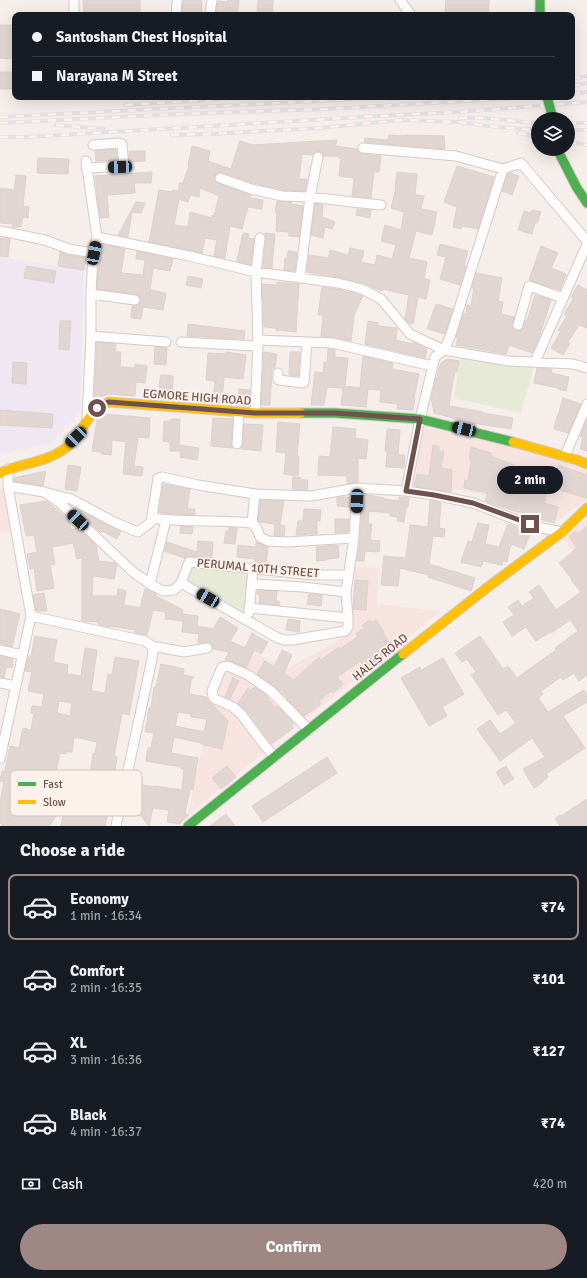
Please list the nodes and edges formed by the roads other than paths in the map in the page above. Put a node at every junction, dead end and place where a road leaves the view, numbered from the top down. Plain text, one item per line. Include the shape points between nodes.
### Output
1 (74, 0) edge
2 (212, 0) edge
3 (400, 0) edge
4 (534, 0) edge
5 (540, 0) edge
6 (177, 2) dead end
7 (74, 12) edge
8 (176, 12) edge
9 (210, 12) edge
10 (409, 12) edge
11 (534, 12) edge
12 (540, 12) edge
13 (541, 100) edge
14 (548, 100) edge
15 (545, 112) edge
16 (552, 112) edge
17 (93, 145) dead end
18 (363, 148) dead end
19 (564, 156) edge
20 (565, 156) edge
21 (318, 157) dead end
22 (503, 169) junction
23 (220, 178) dead end
24 (587, 191) edge
25 (310, 197) junction
26 (587, 203) edge
27 (381, 205) dead end
28 (0, 231) edge
29 (97, 237) junction
30 (260, 238) dead end
31 (587, 242) edge
32 (94, 253) junction
33 (256, 272) junction
34 (300, 278) junction
35 (91, 294) junction
36 (563, 298) junction
37 (135, 300) dead end
38 (518, 325) dead end
39 (90, 336) junction
40 (166, 342) dead end
41 (181, 342) dead end
42 (307, 342) junction
43 (258, 343) junction
44 (444, 350) junction
45 (535, 362) junction
46 (432, 366) junction
47 (587, 368) edge
48 (278, 374) dead end
49 (587, 404) edge
50 (239, 412) junction
51 (255, 413) junction
52 (87, 418) junction
53 (420, 419) junction
54 (237, 444) dead end
55 (565, 456) junction
56 (587, 458) edge
57 (577, 460) junction
58 (587, 464) edge
59 (4, 471) edge
60 (8, 486) junction
61 (358, 488) junction
62 (406, 491) junction
63 (44, 492) junction
64 (255, 494) junction
65 (587, 508) edge
66 (152, 518) junction
67 (166, 520) junction
68 (252, 523) junction
69 (562, 532) junction
70 (354, 538) junction
71 (253, 568) junction
72 (349, 575) junction
73 (181, 583) junction
74 (150, 584) junction
75 (252, 584) junction
76 (346, 592) junction
77 (249, 608) junction
78 (31, 616) junction
79 (348, 618) junction
80 (248, 621) junction
81 (152, 646) junction
82 (207, 648) dead end
83 (0, 650) edge
84 (22, 655) junction
85 (0, 683) edge
86 (16, 686) junction
87 (309, 730) junction
88 (275, 757) junction
89 (0, 759) edge
90 (128, 770) edge
91 (118, 816) edge
92 (116, 826) edge
93 (188, 826) edge

1 - 7 street
2 - 9 street
3 - 10 street
4 - 11 main road
5 - 12 main road
6 - 8 street
13 - 15 main road
14 - 16 main road, bridge
17 - 29 street via 122,144 124,166 86,165
18 - 22 street via 456,156
19 - 26 main road via 577,188
20 - 24 main road
21 - 25 street
22 - 31 street via 521,164
22 - 44 street
23 - 25 street via 282,196
25 - 27 street
25 - 34 street
28 - 32 street
29 - 32 street
29 - 33 street
30 - 33 street
31 - 36 street
32 - 35 street
33 - 34 street
33 - 43 street
34 - 44 street via 362,289 381,299 410,334
35 - 37 street
35 - 39 street
36 - 38 street via 529,286
36 - 45 street
39 - 40 street
39 - 52 street
41 - 43 street
42 - 43 street
42 - 46 street via 332,344
42 - 48 street via 303,384 279,380
43 - 51 street
44 - 45 street via 509,361
44 - 46 street via 435,356
45 - 47 street via 573,364
46 - 53 street
49 - 55 street
50 - 51 main road, EGMORE HIGH ROAD
50 - 52 main road, EGMORE HIGH ROAD via 109,402 102,404
50 - 54 street
51 - 53 main road, EGMORE HIGH ROAD via 335,413
52 - 59 main road, EGMORE HIGH ROAD via 76,437 64,449 47,459
53 - 55 main road, EGMORE HIGH ROAD
53 - 62 street
55 - 57 main road, EGMORE HIGH ROAD
56 - 57 main road
57 - 58 main road, EGMORE HIGH ROAD
59 - 60 street
60 - 63 street
60 - 78 street
61 - 62 street
61 - 64 street via 311,496
61 - 70 street
62 - 69 street via 473,503 522,522
63 - 66 street via 71,499 138,532 151,522
63 - 74 street via 59,502 132,571
64 - 66 street via 162,477 158,478
64 - 68 street
65 - 69 main road, HALLS ROAD
66 - 67 street
67 - 68 street
67 - 74 street
68 - 70 street via 260,537 268,541
69 - 87 main road, HALLS ROAD via 488,587
70 - 72 street
71 - 72 street, PERUMAL 10TH STREET via 314,575
71 - 73 street, PERUMAL 10TH STREET via 189,562
71 - 75 street
72 - 76 street
73 - 74 street via 174,590 163,591
73 - 80 street
75 - 76 street
75 - 77 street
76 - 79 street
77 - 79 street
77 - 80 street
78 - 81 street via 145,641
78 - 84 street
79 - 80 street via 348,627 344,631 292,640 276,637
81 - 82 street via 184,652
81 - 90 street via 152,659
83 - 84 street
84 - 86 street
85 - 86 street
86 - 89 street
87 - 88 main road, HALLS ROAD
87 - 88 street via 272,691 248,675 229,666 222,667 212,692 213,697 241,714
88 - 93 main road, HALLS ROAD
91 - 92 street

